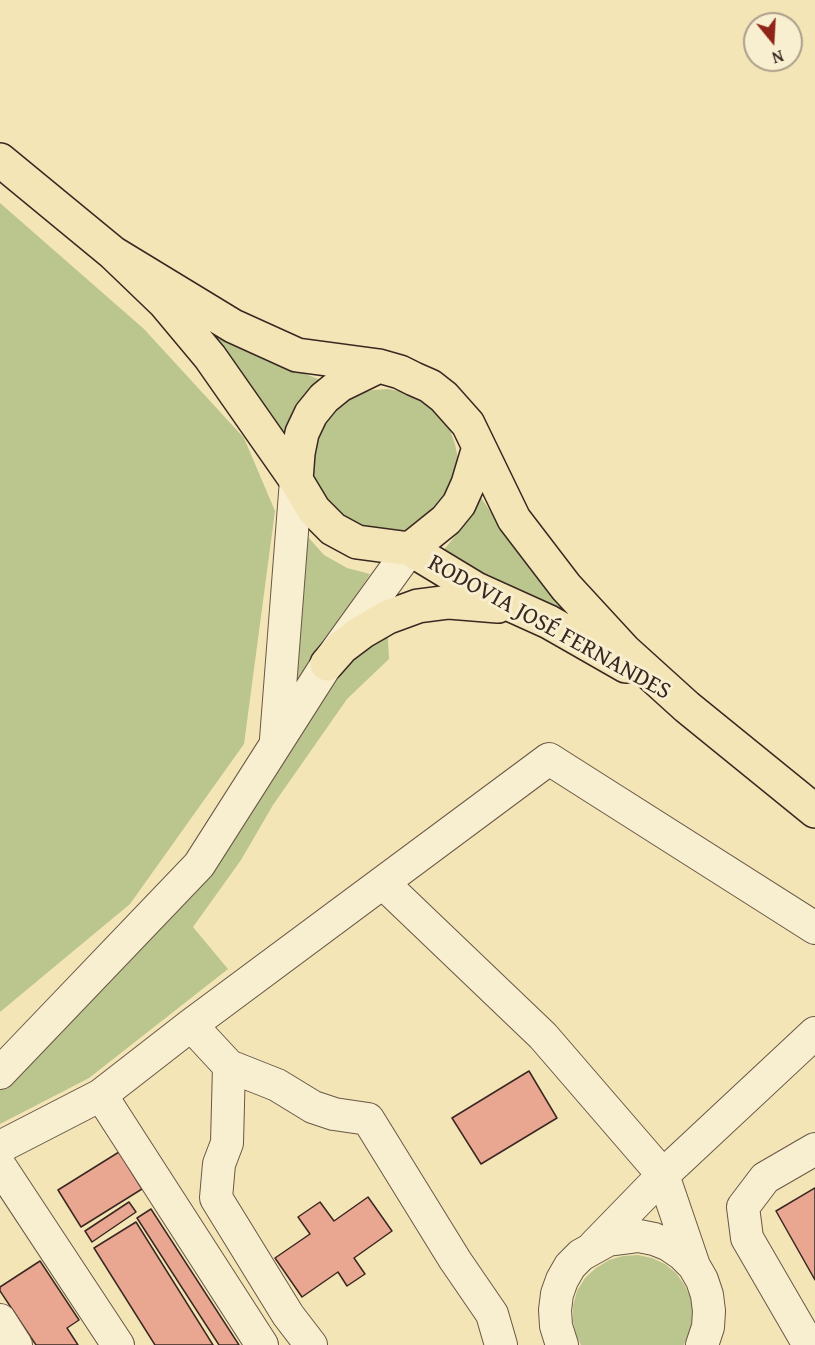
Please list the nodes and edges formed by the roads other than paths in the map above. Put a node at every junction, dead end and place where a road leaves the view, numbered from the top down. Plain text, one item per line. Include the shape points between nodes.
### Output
1 (0, 160) edge
2 (113, 253) junction
3 (379, 366) junction
4 (479, 447) junction
5 (296, 480) junction
6 (410, 549) junction
7 (518, 608) junction
8 (327, 664) junction
9 (687, 707) junction
10 (276, 742) junction
11 (815, 810) edge
12 (383, 883) junction
13 (815, 928) edge
14 (191, 1025) junction
15 (815, 1033) edge
16 (229, 1066) junction
17 (0, 1073) edge
18 (101, 1095) junction
19 (0, 1147) edge
20 (815, 1149) edge
21 (0, 1166) edge
22 (663, 1175) junction
23 (594, 1246) junction
24 (694, 1266) junction
25 (0, 1320) edge
26 (555, 1339) edge
27 (706, 1343) edge
28 (16, 1345) edge
29 (118, 1345) edge
30 (262, 1345) edge
31 (311, 1345) edge
32 (501, 1345) edge
33 (809, 1345) edge

1 - 2 main road
2 - 3 main road via 233,326 297,355
2 - 5 main road via 164,302 210,357
3 - 4 main road via 430,386 444,397 468,424
3 - 5 main road via 340,386 311,414 302,433
4 - 6 main road via 459,504
4 - 9 main road, RODOVIA JOSÉ FERNANDES via 514,519 566,587 624,650
5 - 6 main road via 314,510 333,529 357,542
5 - 10 street
6 - 7 main road, RODOVIA JOSÉ FERNANDES via 476,589
6 - 8 street
7 - 8 main road via 449,602 418,606 362,632
7 - 9 main road, RODOVIA JOSÉ FERNANDES via 620,662
8 - 10 street
9 - 11 main road, RODOVIA JOSÉ FERNANDES
10 - 17 street via 199,865
12 - 13 street via 549,759
12 - 14 street
12 - 22 street via 543,1036
14 - 16 street
14 - 18 street
15 - 22 street
16 - 31 street via 227,1143 219,1164 216,1198 288,1315
16 - 32 street via 277,1084 313,1107 368,1119 492,1314
18 - 19 street
18 - 30 street
20 - 33 street via 765,1178 743,1208 747,1238
21 - 29 street
22 - 23 street
22 - 24 street
23 - 24 street via 623,1237 654,1239 682,1254
23 - 26 street via 570,1266 562,1280 555,1310
24 - 27 street via 707,1295
25 - 28 street

